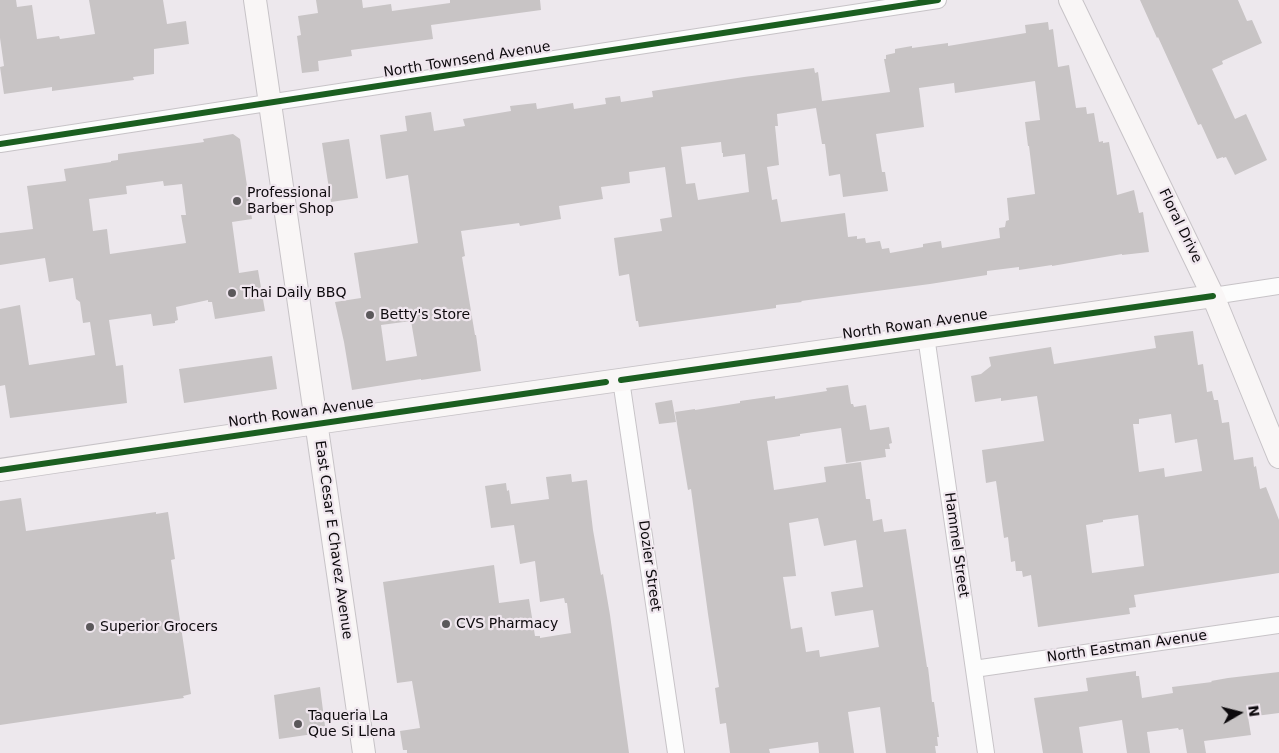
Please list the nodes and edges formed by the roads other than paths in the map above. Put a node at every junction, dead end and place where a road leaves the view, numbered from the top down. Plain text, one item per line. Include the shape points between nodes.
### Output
1 (255, 0) edge
2 (938, 0) edge
3 (1070, 0) edge
4 (270, 103) junction
5 (0, 144) edge
6 (1279, 286) edge
7 (1214, 296) junction
8 (926, 336) junction
9 (621, 380) junction
10 (316, 423) junction
11 (1279, 457) edge
12 (0, 470) edge
13 (1279, 625) edge
14 (974, 669) junction
15 (364, 753) edge
16 (676, 753) edge
17 (986, 753) edge

1 - 4 street, East Cesar E Chavez Avenue
2 - 4 street, North Townsend Avenue
3 - 7 street, Floral Drive
4 - 5 street, North Townsend Avenue
4 - 10 street, East Cesar E Chavez Avenue
6 - 7 street, North Rowan Avenue
7 - 8 street, North Rowan Avenue
7 - 11 street, Floral Drive
8 - 9 street, North Rowan Avenue
8 - 14 street, Hammel Street
9 - 10 street, North Rowan Avenue
9 - 16 street, Dozier Street
10 - 12 street, North Rowan Avenue
10 - 15 street, East Cesar E Chavez Avenue
13 - 14 street, North Eastman Avenue
14 - 17 street, Hammel Street

